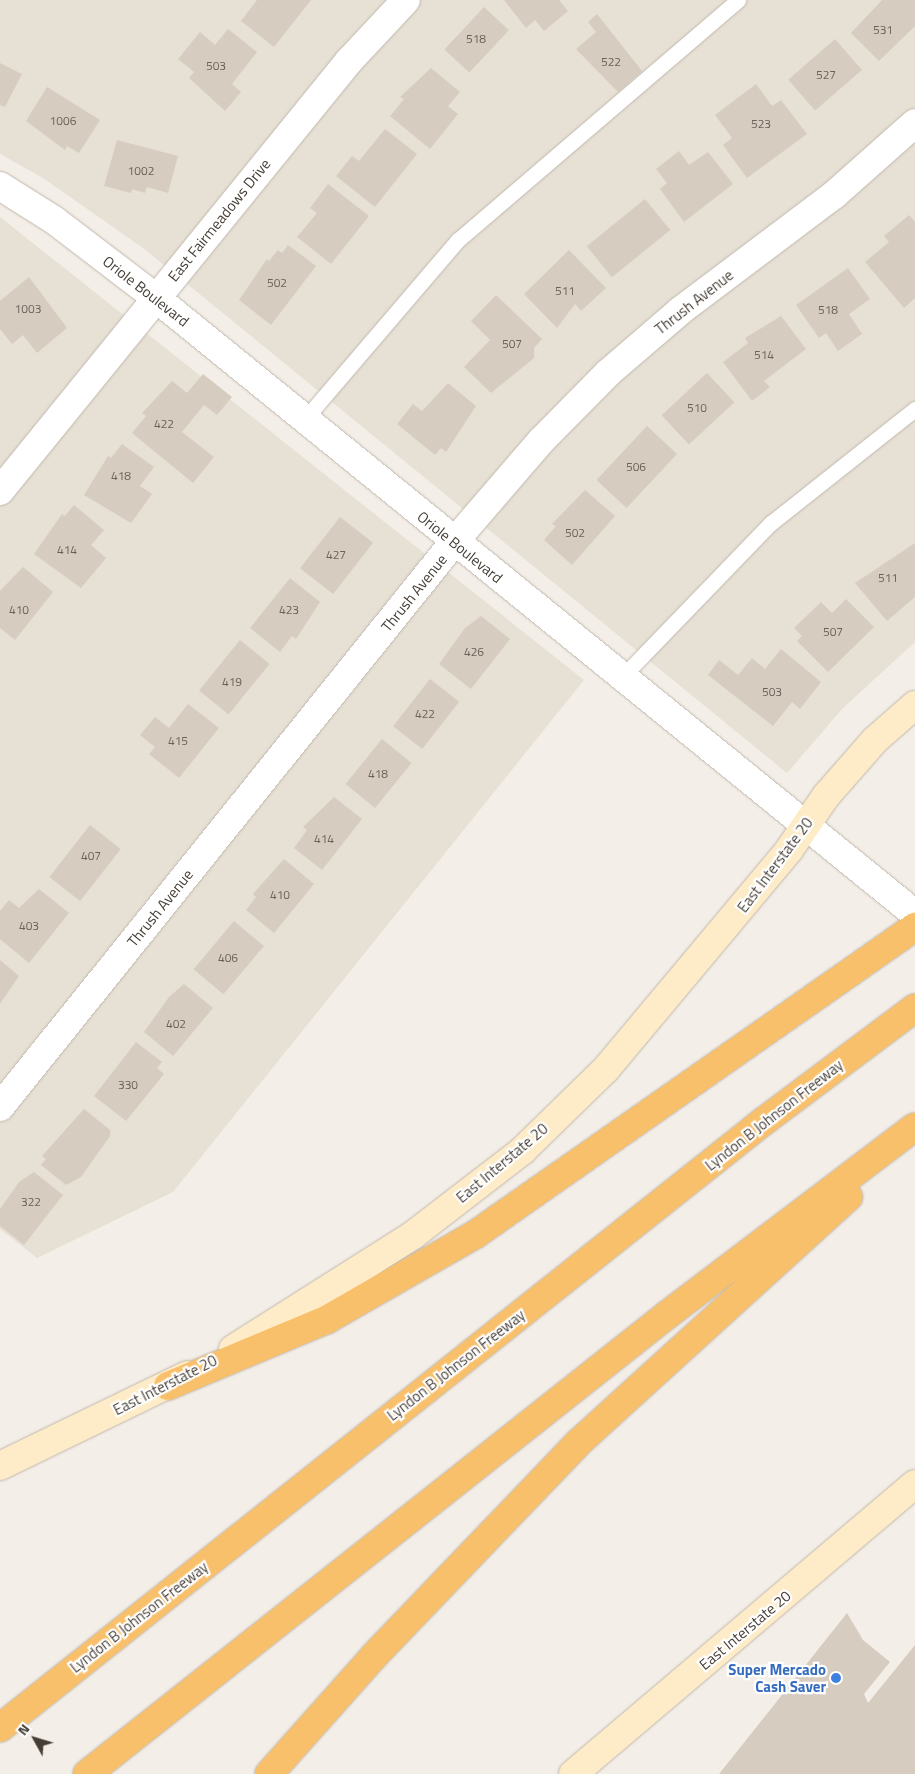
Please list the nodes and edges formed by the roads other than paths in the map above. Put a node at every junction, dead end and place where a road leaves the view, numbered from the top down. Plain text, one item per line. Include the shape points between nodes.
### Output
1 (406, 0) edge
2 (738, 0) edge
3 (915, 123) edge
4 (0, 186) edge
5 (156, 298) junction
6 (915, 409) edge
7 (304, 420) junction
8 (0, 492) edge
9 (454, 542) junction
10 (623, 676) junction
11 (915, 705) edge
12 (806, 824) junction
13 (915, 914) edge
14 (915, 927) edge
15 (915, 1008) edge
16 (0, 1107) edge
17 (915, 1127) edge
18 (915, 1136) edge
19 (168, 1386) junction
20 (0, 1466) edge
21 (915, 1484) edge
22 (0, 1728) edge
23 (87, 1774) edge
24 (269, 1774) edge
25 (573, 1774) edge

1 - 5 street, East Fairmeadows Drive via 349,61
2 - 7 lane via 458,240
3 - 9 street, Thrush Avenue via 834,195 680,310 608,373 541,441
4 - 5 street, Oriole Boulevard via 54,220
5 - 7 street, Oriole Boulevard
5 - 8 street, East Fairmeadows Drive
6 - 10 lane via 771,523
7 - 9 street, Oriole Boulevard
9 - 10 street, Oriole Boulevard
9 - 16 street, Thrush Avenue
10 - 12 street, Oriole Boulevard
11 - 12 main road, East Interstate 20 via 875,740
12 - 13 street, Oriole Boulevard
12 - 19 main road, East Interstate 20 via 606,1069 522,1150 413,1235 290,1316
14 - 19 highway via 476,1234 328,1318
15 - 22 highway, Lyndon B Johnson Freeway via 764,1121
17 - 23 highway via 667,1315
18 - 24 highway via 577,1444 368,1663
19 - 20 main road, East Interstate 20
21 - 25 main road, East Interstate 20

